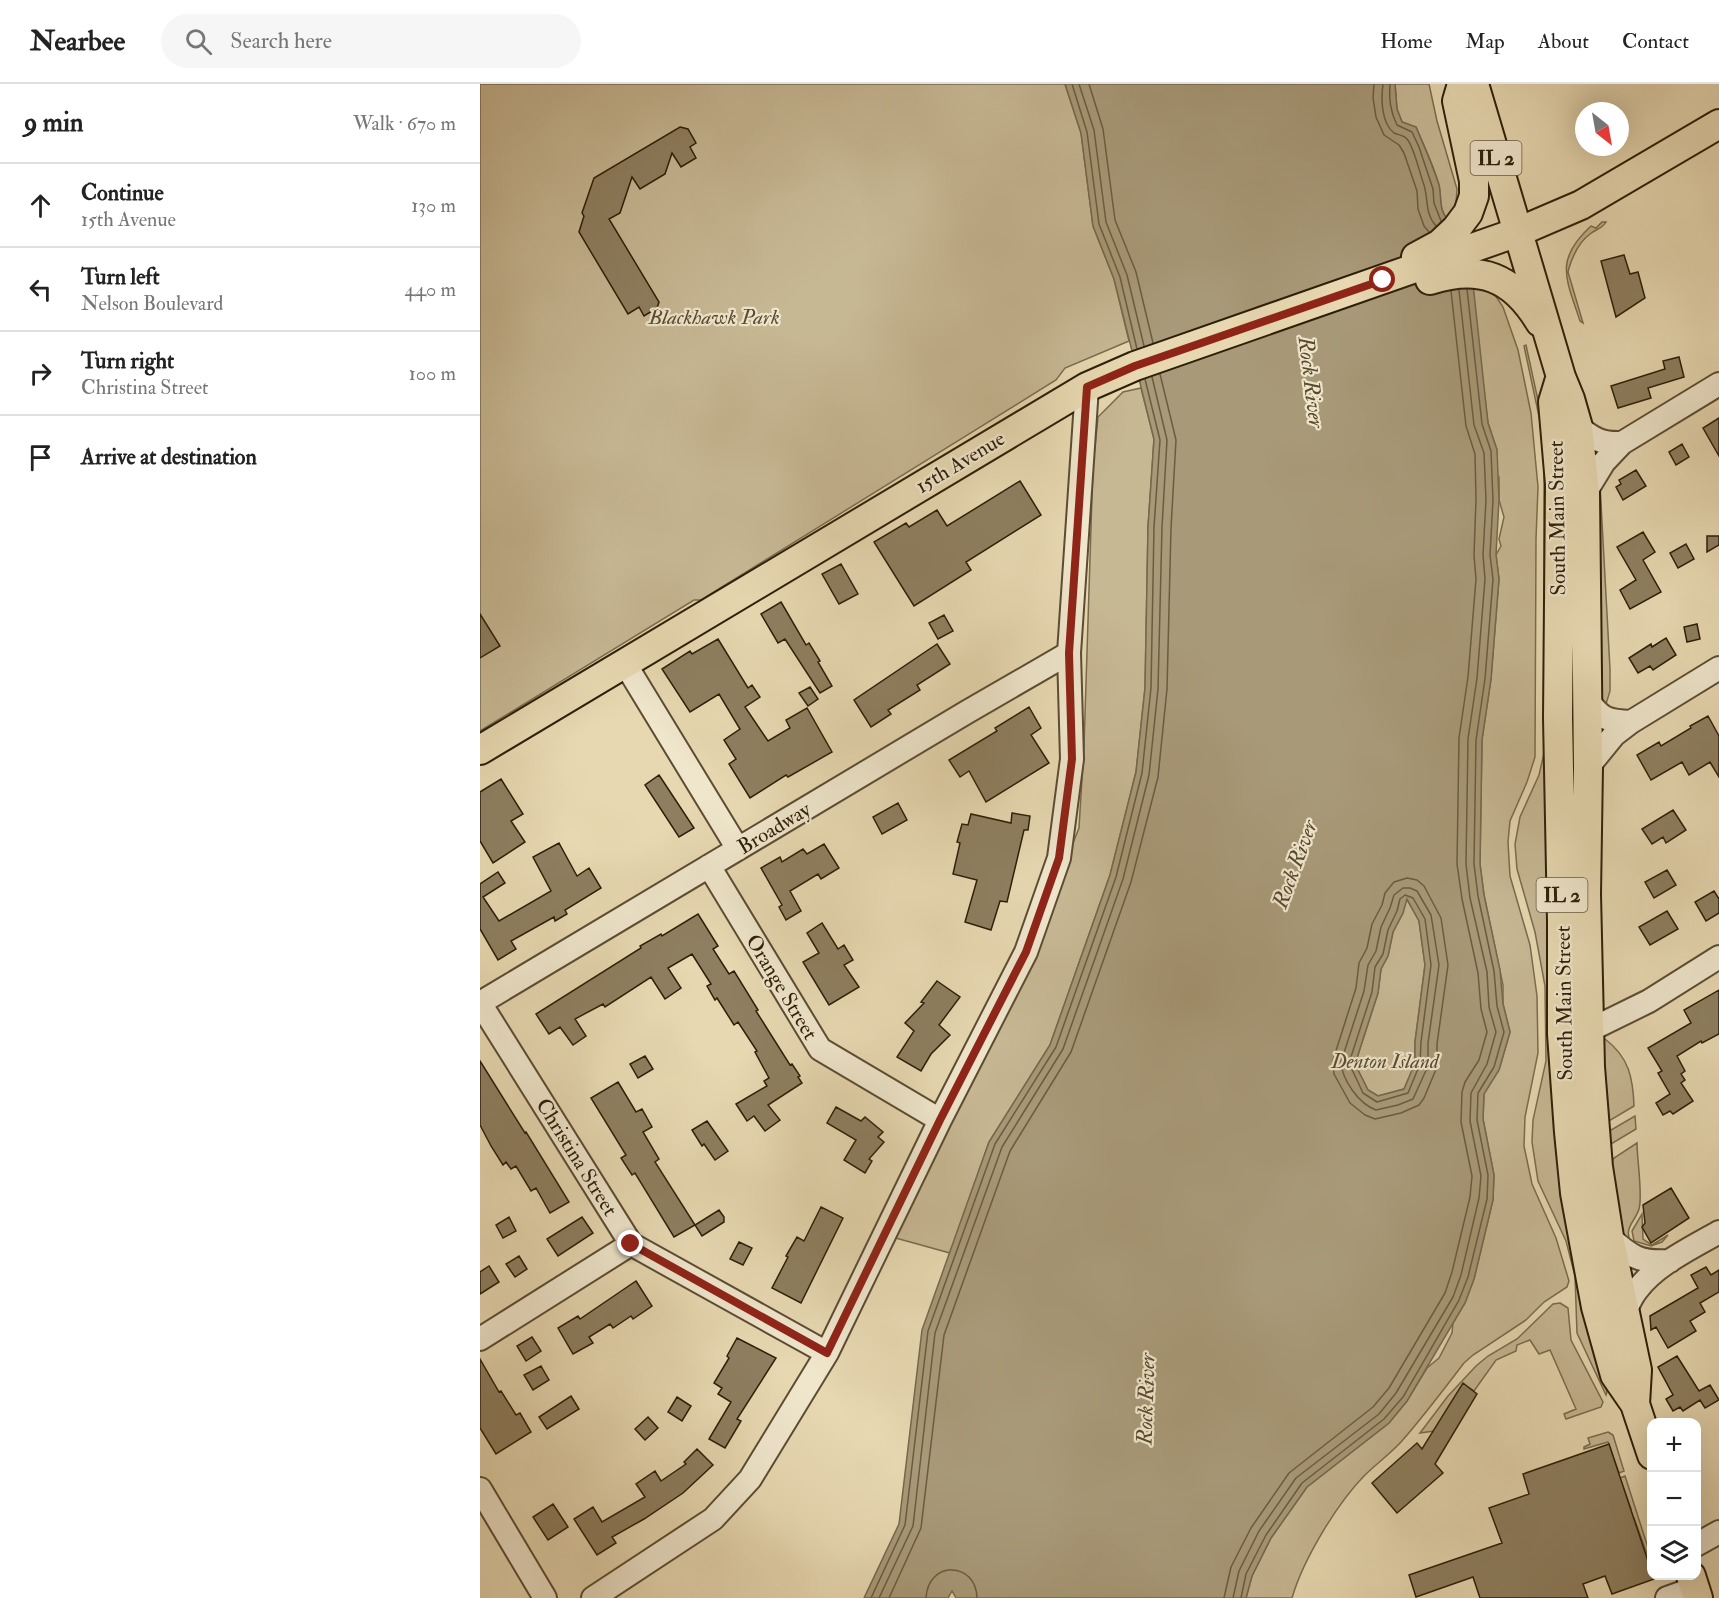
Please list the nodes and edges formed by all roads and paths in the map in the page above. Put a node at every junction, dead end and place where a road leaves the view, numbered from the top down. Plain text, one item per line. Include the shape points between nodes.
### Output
1 (1461, 84) edge
2 (1474, 84) edge
3 (1719, 124) edge
4 (1518, 232) junction
5 (1383, 280) junction
6 (1352, 291) junction
7 (1550, 339) junction
8 (1561, 377) junction
9 (1719, 384) edge
10 (1087, 387) junction
11 (1578, 427) junction
12 (1622, 443) junction
13 (1585, 493) junction
14 (1069, 653) junction
15 (624, 662) junction
16 (1719, 668) edge
17 (1587, 699) junction
18 (1631, 722) junction
19 (480, 750) edge
20 (1588, 767) junction
21 (738, 849) junction
22 (709, 866) junction
23 (1719, 957) edge
24 (480, 1003) edge
25 (1575, 1032) junction
26 (940, 1120) junction
27 (1719, 1232) edge
28 (1609, 1237) junction
29 (631, 1244) junction
30 (1670, 1261) junction
31 (1625, 1310) junction
32 (480, 1339) edge
33 (827, 1353) junction
34 (1635, 1404) junction
35 (1647, 1440) edge
36 (480, 1489) edge
37 (1719, 1532) edge
38 (1701, 1542) edge
39 (1695, 1587) edge
40 (545, 1598) edge
41 (593, 1598) edge
42 (1667, 1598) edge

1 - 5 main road via 1458,116 1474,196 1465,218 1440,244
2 - 4 main road, South Main Street / IL 2
3 - 4 main road, 15th Avenue via 1581,205
4 - 5 main road, 15th Avenue
4 - 7 main road, South Main Street / IL 2
5 - 6 main road, 15th Avenue
6 - 7 main road via 1401,289 1440,276 1476,272 1509,286 1537,317
6 - 10 main road, 15th Avenue via 1135,366
7 - 8 main road, South Main Street / IL 2
8 - 11 main road, South Main Street / IL 2
8 - 25 main road, South Main Street / IL 2 via 1554,402 1560,484 1558,718 1562,921
9 - 12 street
10 - 14 street
10 - 15 main road, 15th Avenue
11 - 12 street via 1606,444
11 - 13 main road, South Main Street / IL 2
12 - 13 street via 1604,462
13 - 17 main road, South Main Street / IL 2
14 - 21 street, Broadway
14 - 26 street via 1072,759 1059,858 1026,952
15 - 19 main road, 15th Avenue
15 - 21 street
16 - 18 street
17 - 18 street via 1604,718
17 - 20 main road, South Main Street / IL 2
18 - 20 street via 1614,735
20 - 25 main road, South Main Street / IL 2 via 1586,894
21 - 22 street, Broadway
22 - 24 street, Broadway
22 - 26 street, Orange Street via 820,1048
23 - 25 street via 1649,1001
24 - 29 street, Christina Street
25 - 28 main road, South Main Street / IL 2
25 - 34 main road, South Main Street / IL 2 via 1575,1193 1596,1307 1615,1375
26 - 33 street
27 - 30 street
28 - 30 street via 1640,1260
28 - 31 main road, South Main Street / IL 2
29 - 32 street
29 - 33 street, Christina Street
30 - 31 street via 1638,1289
31 - 34 main road, South Main Street / IL 2 via 1637,1370
33 - 41 street via 750,1479 713,1519
34 - 35 main road, South Main Street / IL 2
36 - 40 street
37 - 38 street
39 - 42 street

